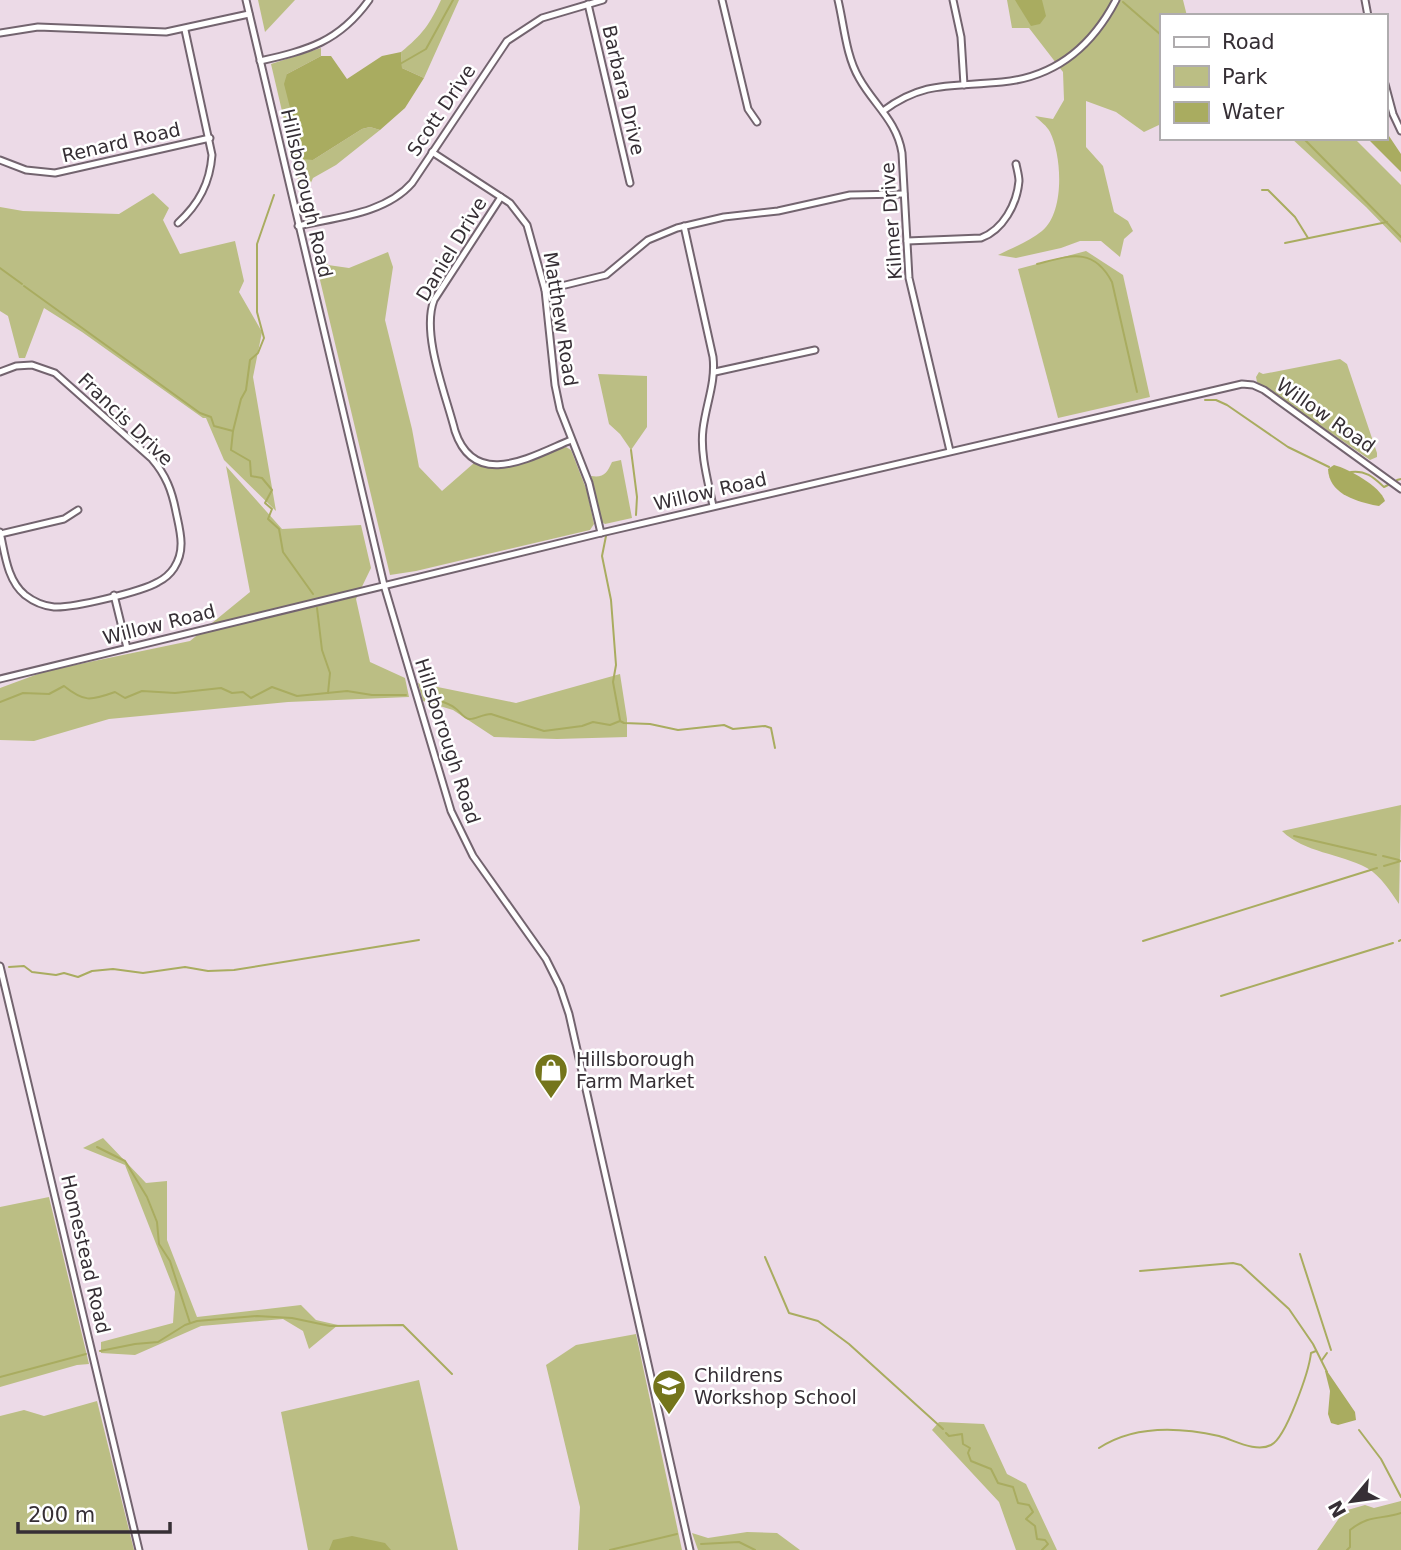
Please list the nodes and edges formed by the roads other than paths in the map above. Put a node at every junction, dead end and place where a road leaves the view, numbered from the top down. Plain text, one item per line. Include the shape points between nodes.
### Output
1 (246, 0) edge
2 (369, 0) edge
3 (603, 0) edge
4 (722, 0) edge
5 (838, 0) edge
6 (953, 0) edge
7 (1116, 0) edge
8 (588, 4) junction
9 (249, 15) junction
10 (185, 30) junction
11 (0, 33) edge
12 (260, 61) junction
13 (964, 85) junction
14 (1387, 92) edge
15 (883, 111) junction
16 (757, 122) dead end
17 (1401, 131) edge
18 (210, 138) junction
19 (432, 152) junction
20 (0, 160) edge
21 (1016, 164) dead end
22 (630, 183) dead end
23 (904, 194) junction
24 (501, 197) junction
25 (178, 223) dead end
26 (298, 226) junction
27 (684, 226) junction
28 (907, 241) junction
29 (545, 290) junction
30 (815, 350) dead end
31 (0, 372) edge
32 (715, 372) junction
33 (571, 440) junction
34 (950, 451) junction
35 (1401, 489) edge
36 (713, 506) junction
37 (78, 510) dead end
38 (0, 533) edge
39 (601, 533) junction
40 (384, 584) junction
41 (114, 595) junction
42 (127, 648) junction
43 (0, 679) edge
44 (0, 966) edge
45 (139, 1550) edge
46 (690, 1550) edge

1 - 9 street, Hillsborough Road
2 - 12 street via 332,38
3 - 8 street, Scott Drive
4 - 16 street via 748,109
5 - 15 street, Kilmer Drive via 855,69
6 - 13 street
7 - 13 street via 1098,31 1060,63 1032,77
8 - 19 street, Scott Drive via 541,19 508,41
8 - 22 street, Barbara Drive
9 - 10 street
9 - 12 street, Hillsborough Road
10 - 11 street via 148,33 38,27
10 - 18 street
12 - 26 street, Hillsborough Road
13 - 15 street via 918,90
14 - 17 street
15 - 23 street, Kilmer Drive via 899,138
18 - 20 street, Renard Road via 55,173 26,170
18 - 25 street via 208,181
19 - 24 street, Matthew Road
19 - 26 street, Scott Drive via 407,188 391,201
21 - 28 street via 1019,181 1013,204 1004,222 989,235
23 - 27 street via 850,195
23 - 28 street, Kilmer Drive
24 - 29 street, Matthew Road via 527,225
24 - 33 street, Daniel Drive via 430,309 431,339 455,431 472,456 500,466
26 - 40 street, Hillsborough Road
27 - 29 street via 649,240 606,275
27 - 32 street
28 - 34 street, Kilmer Drive via 917,318
29 - 33 street, Matthew Road via 555,385
30 - 32 street
31 - 41 street, Francis Drive via 32,365 55,373 152,459 165,476 181,536 178,559 158,582
32 - 36 street via 702,440
33 - 39 street, Matthew Road via 589,483
34 - 35 street, Willow Road via 1247,384 1264,390
34 - 36 street, Willow Road
36 - 39 street, Willow Road
37 - 38 street via 64,519
38 - 41 street, Francis Drive via 12,578 32,600 60,607
39 - 40 street, Willow Road
40 - 42 street, Willow Road
40 - 46 street, Hillsborough Road via 456,824 473,856 546,959 565,1000
41 - 42 street
42 - 43 street, Willow Road
44 - 45 street, Homestead Road

